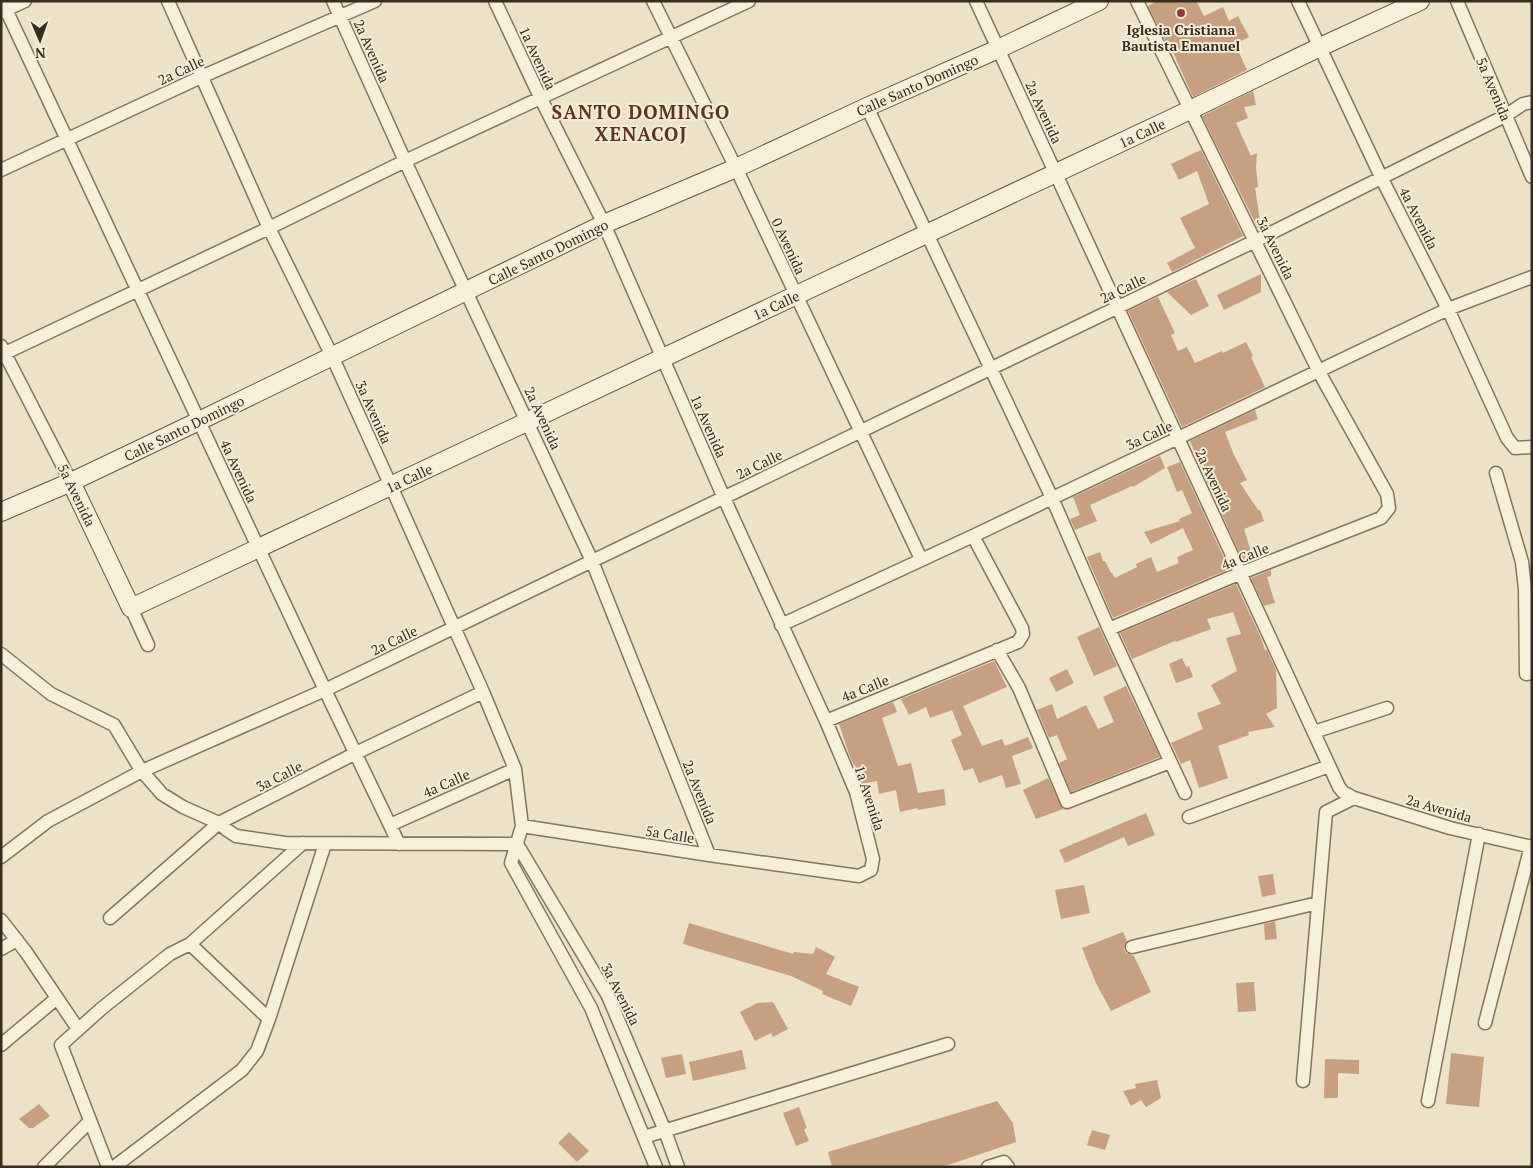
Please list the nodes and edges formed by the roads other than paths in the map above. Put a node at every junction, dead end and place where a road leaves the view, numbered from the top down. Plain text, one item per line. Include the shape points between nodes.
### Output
1 (25, 1) edge
2 (168, 1) edge
3 (333, 1) edge
4 (375, 1) edge
5 (495, 1) edge
6 (653, 1) edge
7 (749, 1) edge
8 (976, 1) edge
9 (1099, 1) edge
10 (1137, 1) edge
11 (1298, 1) edge
12 (1420, 1) edge
13 (1457, 1) edge
14 (3, 8) edge
15 (340, 16) junction
16 (670, 38) junction
17 (1320, 47) junction
18 (998, 49) junction
19 (201, 77) junction
20 (540, 97) junction
21 (1532, 102) edge
22 (867, 107) junction
23 (1190, 110) junction
24 (1505, 116) junction
25 (67, 140) junction
26 (405, 161) junction
27 (736, 168) junction
28 (1, 170) edge
29 (1056, 173) junction
30 (1532, 177) edge
31 (1382, 179) junction
32 (604, 224) junction
33 (269, 228) junction
34 (927, 234) junction
35 (1255, 241) junction
36 (1532, 277) edge
37 (137, 290) junction
38 (467, 291) junction
39 (796, 296) junction
40 (1118, 308) junction
41 (1448, 309) junction
42 (2, 352) edge
43 (332, 356) junction
44 (663, 358) junction
45 (990, 369) junction
46 (1320, 372) junction
47 (199, 421) junction
48 (528, 422) junction
49 (860, 432) junction
50 (1179, 438) junction
51 (1532, 447) edge
52 (1496, 473) dead end
53 (72, 482) junction
54 (391, 486) junction
55 (724, 498) junction
56 (1052, 498) junction
57 (1388, 508) joint
58 (1, 512) edge
59 (973, 536) junction
60 (259, 548) junction
61 (921, 560) junction
62 (592, 561) junction
63 (1241, 573) junction
64 (131, 608) junction
65 (781, 625) junction
66 (454, 628) junction
67 (1109, 629) junction
68 (148, 645) dead end
69 (997, 650) junction
70 (1, 654) edge
71 (1532, 673) edge
72 (325, 690) junction
73 (483, 692) junction
74 (1387, 708) dead end
75 (826, 721) junction
76 (1314, 732) junction
77 (356, 753) junction
78 (1170, 762) junction
79 (1329, 766) junction
80 (515, 769) junction
81 (142, 770) junction
82 (1185, 793) dead end
83 (1354, 798) junction
84 (1189, 816) dead end
85 (219, 823) junction
86 (390, 825) junction
87 (522, 826) junction
88 (1479, 834) junction
89 (303, 843) junction
90 (325, 844) junction
91 (399, 844) junction
92 (517, 844) junction
93 (1531, 847) edge
94 (709, 855) junction
95 (1, 857) edge
96 (872, 870) joint
97 (1318, 903) junction
98 (110, 918) dead end
99 (1, 920) edge
100 (17, 940) junction
101 (190, 944) junction
102 (1132, 947) dead end
103 (1, 949) edge
104 (57, 998) junction
105 (269, 1019) junction
106 (1485, 1023) dead end
107 (78, 1029) junction
108 (948, 1044) dead end
109 (1, 1045) edge
110 (1304, 1081) dead end
111 (1428, 1101) dead end
112 (90, 1121) junction
113 (665, 1131) junction
114 (644, 1137) junction
115 (1006, 1164) edge
116 (44, 1167) edge
117 (108, 1167) edge
118 (114, 1167) edge
119 (656, 1167) edge
120 (678, 1167) edge
121 (988, 1167) edge

1 - 14 street
2 - 19 street, 3a Avenida
3 - 15 street, 2a Avenida
4 - 15 street, 2a Calle
5 - 20 street, 1a Avenida
6 - 16 street, 0 Avenida
7 - 16 street
8 - 18 street, 2a Avenida
9 - 18 main road, Calle Santo Domingo
10 - 23 street, 3a Avenida
11 - 17 street, 4a Avenida
12 - 17 main road, 1a Calle
13 - 24 street, 5a Avenida
14 - 25 street, 4a Avenida
15 - 19 street, 2a Calle
15 - 26 street, 2a Avenida
16 - 20 street
16 - 27 street, 0 Avenida
17 - 23 main road, 1a Calle
17 - 31 street, 4a Avenida
18 - 22 main road, Calle Santo Domingo
18 - 29 street, 2a Avenida
19 - 25 street, 2a Calle
19 - 33 street, 3a Avenida
20 - 26 street
20 - 32 street, 1a Avenida
21 - 24 street, 2a Calle
22 - 27 main road, Calle Santo Domingo
22 - 34 street
23 - 29 main road, 1a Calle
23 - 35 street, 3a Avenida
24 - 30 street, 5a Avenida
24 - 31 street, 2a Calle
25 - 28 street, 2a Calle
25 - 37 street, 4a Avenida
26 - 33 street
26 - 38 street, 2a Avenida
27 - 32 main road, Calle Santo Domingo
27 - 39 street, 0 Avenida
29 - 34 main road, 1a Calle
29 - 40 street, 2a Avenida
31 - 35 street, 2a Calle
31 - 41 street, 4a Avenida
32 - 38 main road, Calle Santo Domingo
32 - 44 street, 1a Avenida
33 - 37 street
33 - 43 street, 3a Avenida
34 - 39 main road, 1a Calle
34 - 45 street
35 - 40 street, 2a Calle
35 - 46 street, 3a Avenida
36 - 41 street, 3a Calle
37 - 42 street
37 - 47 street, 4a Avenida
38 - 43 main road, Calle Santo Domingo
38 - 48 street, 2a Avenida
39 - 44 main road, 1a Calle
39 - 49 street, 0 Avenida
40 - 45 street, 2a Calle
40 - 50 street, 2a Avenida
41 - 46 street, 3a Calle
41 - 51 street, 4a Avenida via 1507,438 1514,448
42 - 53 street, 5a Avenida
43 - 47 main road, Calle Santo Domingo
43 - 54 street, 3a Avenida
44 - 48 main road, 1a Calle
44 - 55 street, 1a Avenida
45 - 49 street, 2a Calle
45 - 56 street
46 - 50 street, 3a Calle
46 - 57 street, 3a Avenida via 1387,494
47 - 53 main road, Calle Santo Domingo
47 - 60 street, 4a Avenida
48 - 54 main road, 1a Calle
48 - 62 street, 2a Avenida
49 - 55 street, 2a Calle
49 - 61 street, 0 Avenida
50 - 56 street, 3a Calle
50 - 63 street, 2a Avenida
52 - 71 street via 1522,562 1526,674
53 - 58 main road, Calle Santo Domingo
53 - 64 main road, 5a Avenida
54 - 60 main road, 1a Calle
54 - 66 street, 3a Avenida
55 - 62 street, 2a Calle
55 - 65 street, 1a Avenida
56 - 59 street, 3a Calle
56 - 67 street
57 - 63 street, 4a Calle via 1381,518
59 - 61 street, 3a Calle
59 - 69 street, 4a Calle via 1022,628 1023,634 1018,642
60 - 64 main road, 1a Calle
60 - 72 street, 4a Avenida
61 - 65 street, 3a Calle
62 - 66 street, 2a Calle
62 - 94 street, 2a Avenida
63 - 67 street, 4a Calle
63 - 76 street, 2a Avenida
64 - 68 street, 5a Avenida
65 - 75 street, 1a Avenida
66 - 72 street, 2a Calle
66 - 73 street, 3a Avenida
67 - 78 street
69 - 75 street, 4a Calle
69 - 78 street via 1019,688 1067,802
70 - 81 street via 51,694 114,725
72 - 77 street, 4a Avenida
72 - 81 street, 2a Calle
73 - 77 street, 3a Calle
73 - 80 street, 3a Avenida
74 - 76 street
75 - 96 street, 1a Avenida via 856,792 873,859
76 - 79 street, 2a Avenida
77 - 85 street, 3a Calle
77 - 86 street, 4a Avenida
78 - 82 street
79 - 83 street, 2a Avenida via 1339,787
79 - 84 street
80 - 86 street, 4a Calle
80 - 87 street, 3a Avenida
81 - 85 street via 162,794
81 - 95 street, 2a Calle via 48,821
83 - 88 street, 2a Avenida
83 - 97 street via 1326,812
85 - 89 street via 236,836
85 - 98 street, 3a Calle
86 - 91 street, 4a Avenida
87 - 92 street, 3a Avenida
87 - 94 street, 5a Calle
88 - 93 street, 2a Avenida
88 - 111 street
89 - 90 street
89 - 101 street
90 - 91 street
90 - 105 street
91 - 92 street
92 - 113 street, 3a Avenida via 608,996
92 - 114 street, 3a Avenida via 511,863 590,1008
93 - 106 street
94 - 96 street, 5a Calle via 859,876
97 - 102 street
97 - 110 street
99 - 100 street
100 - 103 street
100 - 104 street
101 - 105 street
101 - 107 street via 170,954
104 - 107 street
104 - 109 street
105 - 118 street via 257,1051 242,1070
107 - 112 street via 61,1045
108 - 113 street
112 - 116 street
112 - 117 street
113 - 114 street
113 - 120 street, 3a Avenida
114 - 119 street, 3a Avenida
115 - 121 street

